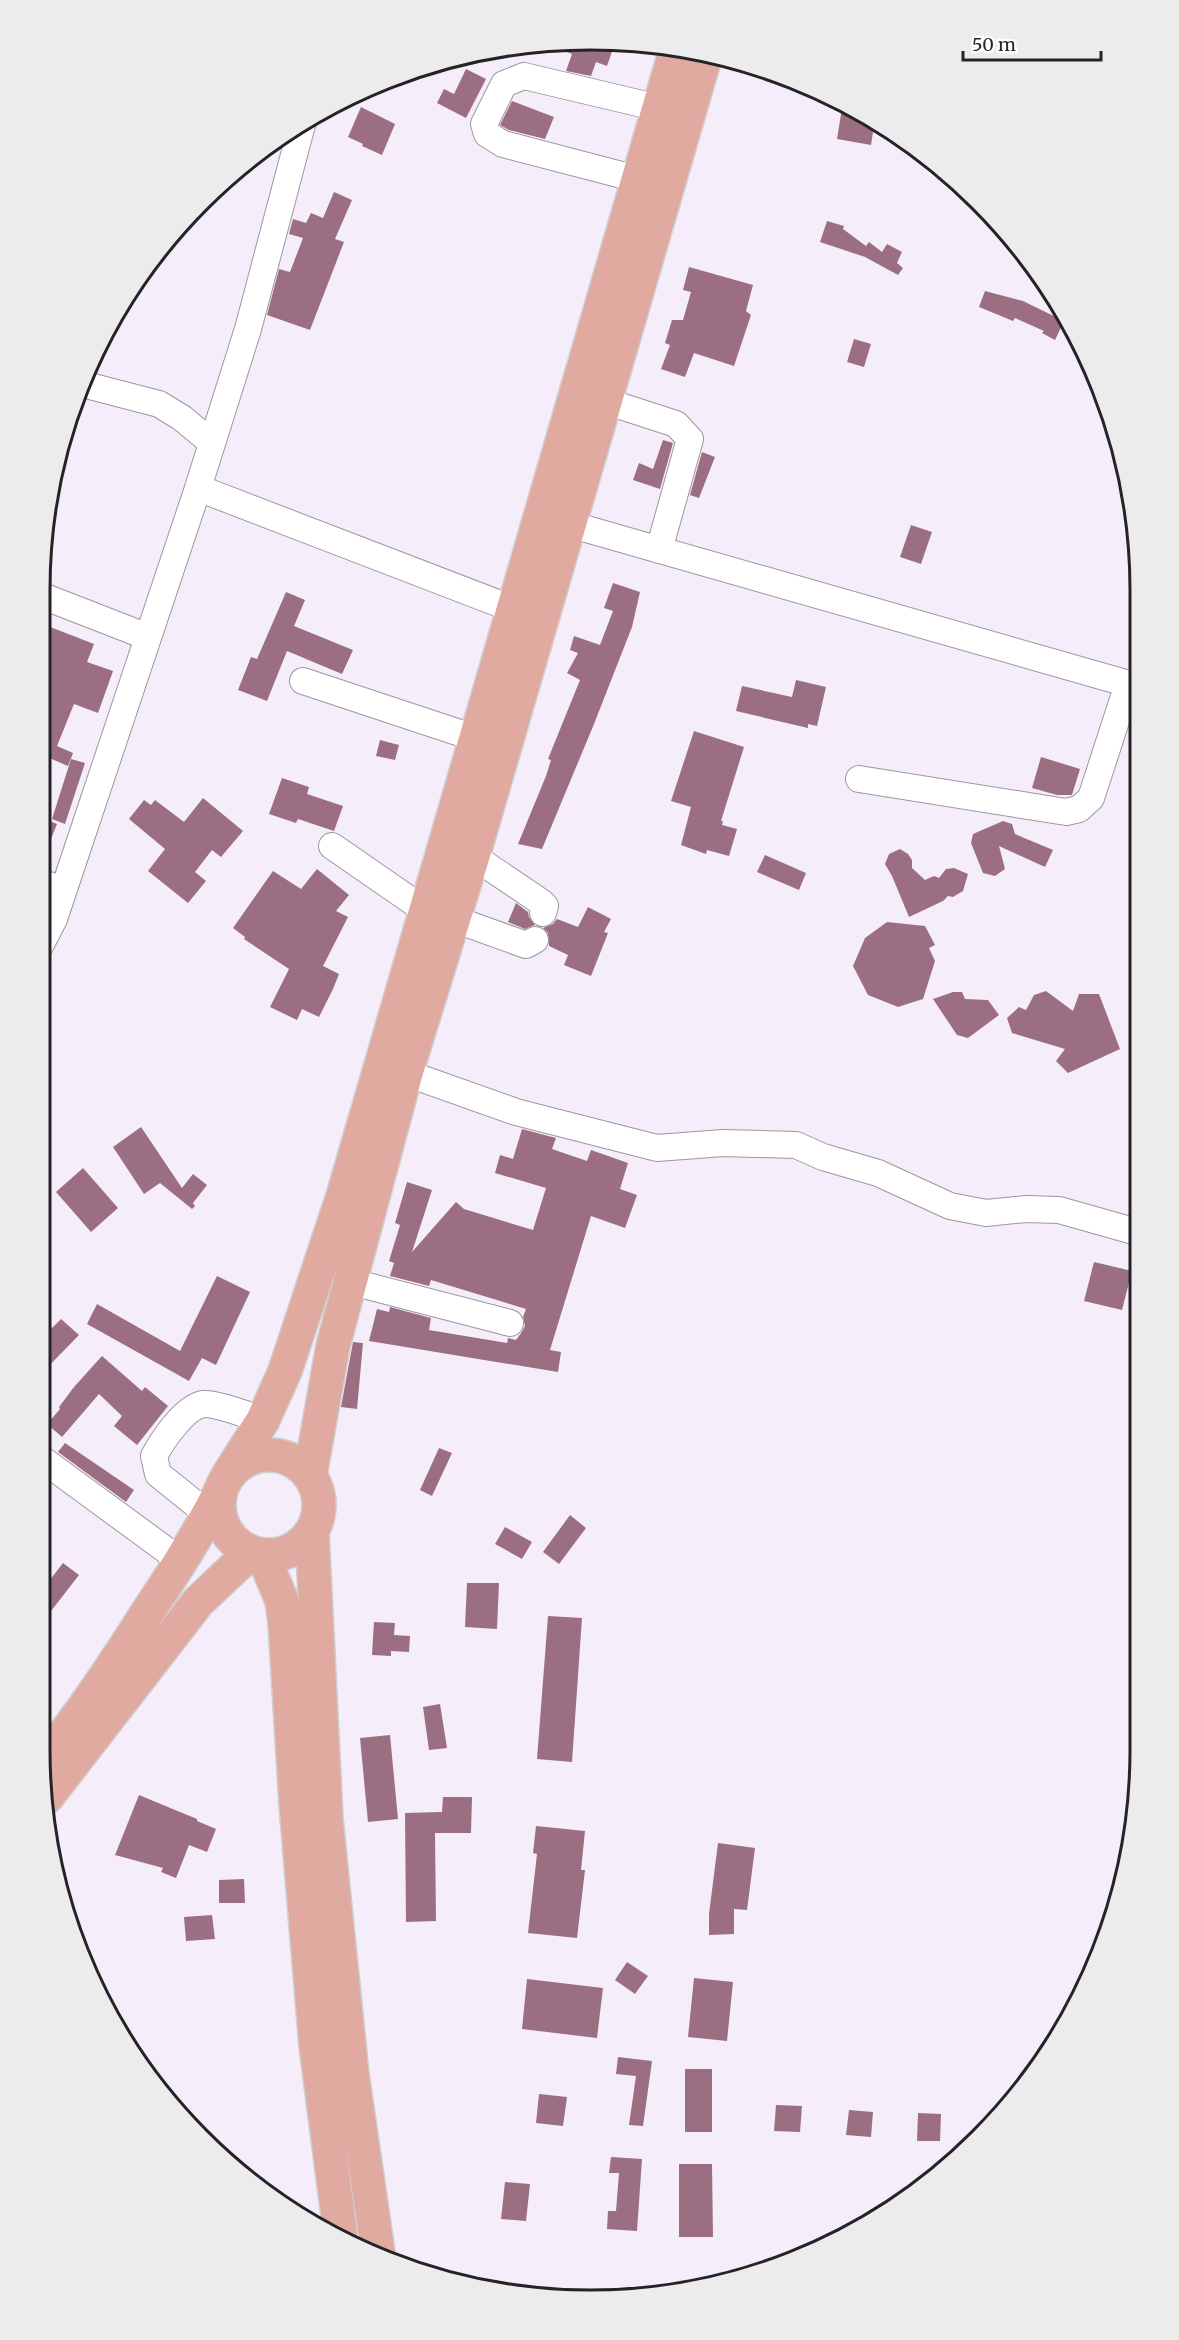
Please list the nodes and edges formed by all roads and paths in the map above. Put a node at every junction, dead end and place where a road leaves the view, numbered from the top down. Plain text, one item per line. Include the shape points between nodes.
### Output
1 (674, 56) edge
2 (704, 62) edge
3 (659, 108) junction
4 (299, 135) edge
5 (638, 179) junction
6 (90, 386) edge
7 (605, 401) junction
8 (212, 443) junction
9 (198, 489) junction
10 (569, 524) junction
11 (658, 550) junction
12 (50, 600) edge
13 (513, 609) junction
14 (148, 637) junction
15 (303, 681) dead end
16 (1130, 684) edge
17 (1130, 691) edge
18 (475, 738) junction
19 (859, 779) dead end
20 (332, 846) dead end
21 (473, 856) junction
22 (52, 886) edge
23 (543, 913) dead end
24 (440, 915) junction
25 (50, 927) edge
26 (535, 940) dead end
27 (406, 1073) junction
28 (1130, 1230) edge
29 (348, 1281) junction
30 (510, 1323) dead end
31 (263, 1420) junction
32 (50, 1465) edge
33 (310, 1475) junction
34 (219, 1494) junction
35 (312, 1531) junction
36 (257, 1554) junction
37 (181, 1561) junction
38 (50, 1753) edge
39 (51, 1791) edge
40 (340, 2229) edge
41 (377, 2246) edge

1 - 3 main road
2 - 7 main road
3 - 5 main road
3 - 5 street via 524,76 504,84 484,124 487,134 502,144
4 - 8 street via 248,329
5 - 13 main road
6 - 8 street via 159,404
7 - 10 main road
7 - 11 street via 676,424 690,439
8 - 9 street
9 - 13 street
9 - 14 street
10 - 11 street
10 - 21 main road
11 - 16 street
12 - 14 street
13 - 18 main road
14 - 22 street
15 - 18 street
17 - 19 street via 1091,798 1079,809 1066,812
18 - 24 main road
20 - 24 street
21 - 23 street via 541,902 545,906
21 - 24 main road
22 - 25 street via 54,919
24 - 26 street via 526,945
24 - 27 main road
24 - 31 main road via 285,1371
27 - 28 street via 516,1112 657,1148 723,1143 796,1145 878,1173 950,1206 986,1212 1059,1210
27 - 29 main road
29 - 30 street
29 - 33 main road
31 - 34 main road
31 - 34 street via 205,1404 193,1407 162,1440 154,1456 158,1474
32 - 37 street
33 - 34 main road via 285,1457 253,1457 238,1465
33 - 35 main road via 319,1503
34 - 36 main road via 223,1526 235,1541
34 - 37 main road
35 - 36 main road via 286,1552
35 - 41 main road via 327,1831 351,2074
36 - 39 main road via 198,1602
36 - 40 main road via 282,1601 285,1623 316,2046
37 - 38 main road via 112,1668

